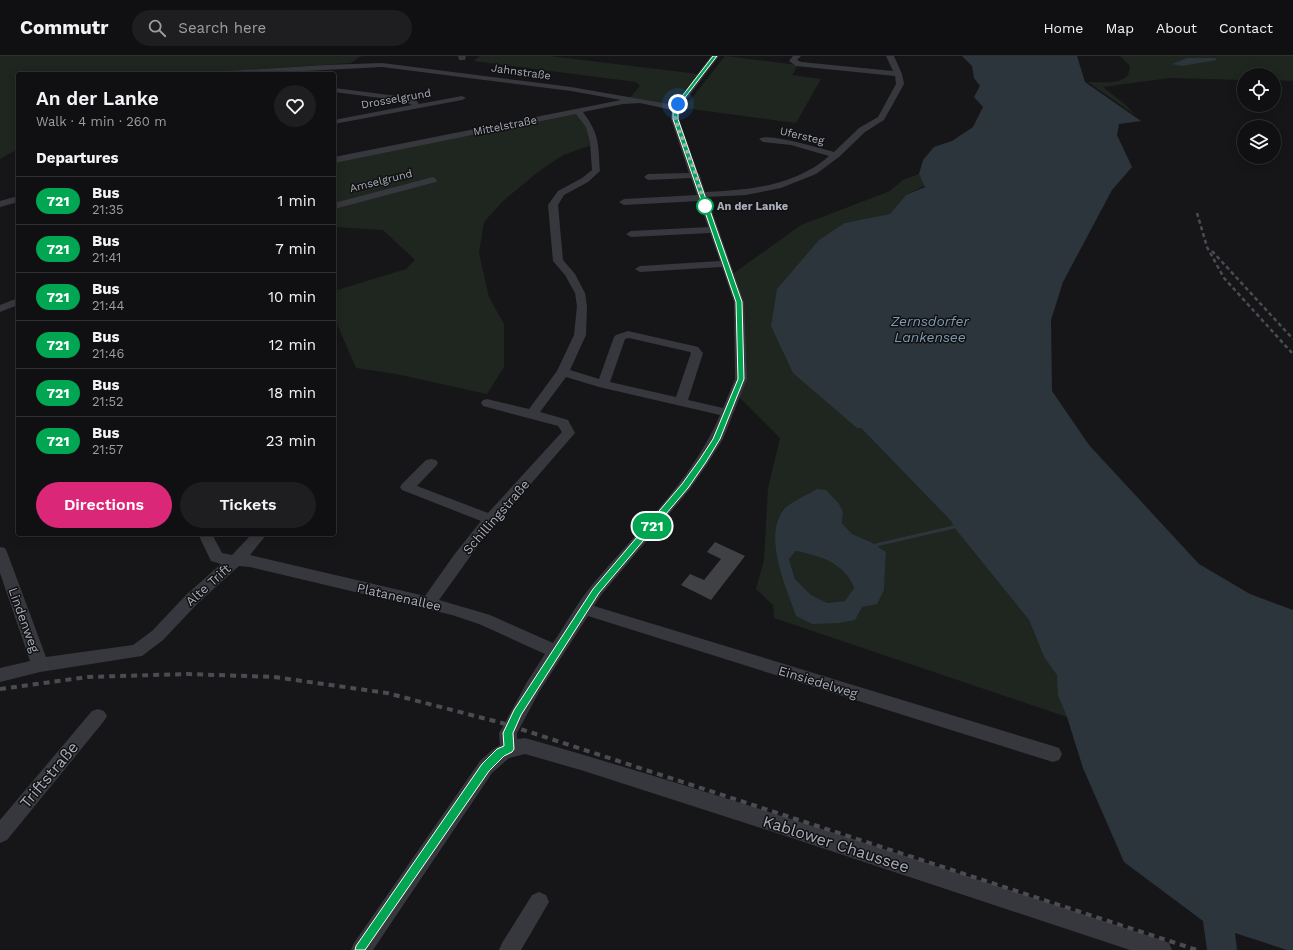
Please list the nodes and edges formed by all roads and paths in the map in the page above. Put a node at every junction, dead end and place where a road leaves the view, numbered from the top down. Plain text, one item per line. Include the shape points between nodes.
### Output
1 (715, 56) edge
2 (797, 56) edge
3 (890, 56) edge
4 (246, 72) edge
5 (898, 74) junction
6 (336, 90) edge
7 (462, 98) dead end
8 (633, 100) junction
9 (417, 106) junction
10 (676, 108) junction
11 (578, 111) junction
12 (336, 122) edge
13 (763, 139) dead end
14 (836, 156) junction
15 (336, 160) edge
16 (696, 175) junction
17 (648, 177) dead end
18 (433, 180) dead end
19 (702, 196) junction
20 (16, 200) edge
21 (624, 202) dead end
22 (0, 204) edge
23 (336, 205) edge
24 (713, 230) junction
25 (632, 234) dead end
26 (725, 264) junction
27 (640, 269) dead end
28 (16, 302) edge
29 (0, 309) edge
30 (563, 372) junction
31 (603, 384) junction
32 (681, 402) junction
33 (487, 403) dead end
34 (727, 413) junction
35 (532, 414) junction
36 (431, 463) dead end
37 (492, 520) junction
38 (206, 536) edge
39 (258, 536) edge
40 (0, 552) edge
41 (236, 560) junction
42 (428, 604) junction
43 (584, 610) junction
44 (556, 652) junction
45 (40, 665) junction
46 (0, 675) edge
47 (98, 716) dead end
48 (509, 749) junction
49 (1053, 754) dead end
50 (0, 834) edge
51 (539, 902) dead end
52 (361, 950) edge
53 (509, 950) edge
54 (1162, 950) edge

1 - 10 street
2 - 5 street via 793,61 799,64
3 - 5 street
4 - 8 street, Jahnstraße via 382,65 571,89
5 - 14 street via 900,84 881,118 862,130
6 - 9 street via 405,99
7 - 9 street, Drosselgrund
8 - 10 street, Mittelstraße
8 - 11 street, Mittelstraße
9 - 12 street, Drosselgrund
10 - 16 street via 675,119
11 - 15 street, Mittelstraße
11 - 30 street via 590,127 597,168 593,175 584,181 561,192 553,205 558,260 570,274 580,293 582,306 580,334
13 - 14 street, Ufersteg via 791,143
14 - 19 street via 813,172 781,185 746,192
16 - 17 street
16 - 19 street
18 - 23 street, Amselgrund
19 - 21 street
19 - 24 street
20 - 22 street
24 - 25 street
24 - 26 street
26 - 27 street
26 - 34 street via 739,302 741,379
28 - 29 street
30 - 31 street
30 - 35 street
31 - 32 street
31 - 32 street via 620,337 628,334 694,349 698,353
32 - 34 street
33 - 35 street
34 - 43 street via 716,439 685,486 609,574
35 - 37 street, Schillingstraße via 563,423 569,433
36 - 37 street via 407,487
37 - 42 street, Schillingstraße via 443,578
38 - 41 street, Platanenallee via 216,557
39 - 41 street, Alte Trift
40 - 45 street, Lindenweg
41 - 42 street, Platanenallee
41 - 45 street, Alte Trift via 186,605 148,645 136,651
42 - 44 street, Platanenallee via 484,619
43 - 44 street
43 - 49 street, Einsiedelweg
44 - 48 street via 511,726 508,733
45 - 46 street, Alte Trift
47 - 50 street, Triftstraße
48 - 52 street via 486,767
48 - 54 street, Kablower Chaussee via 525,746 557,755
51 - 53 street

